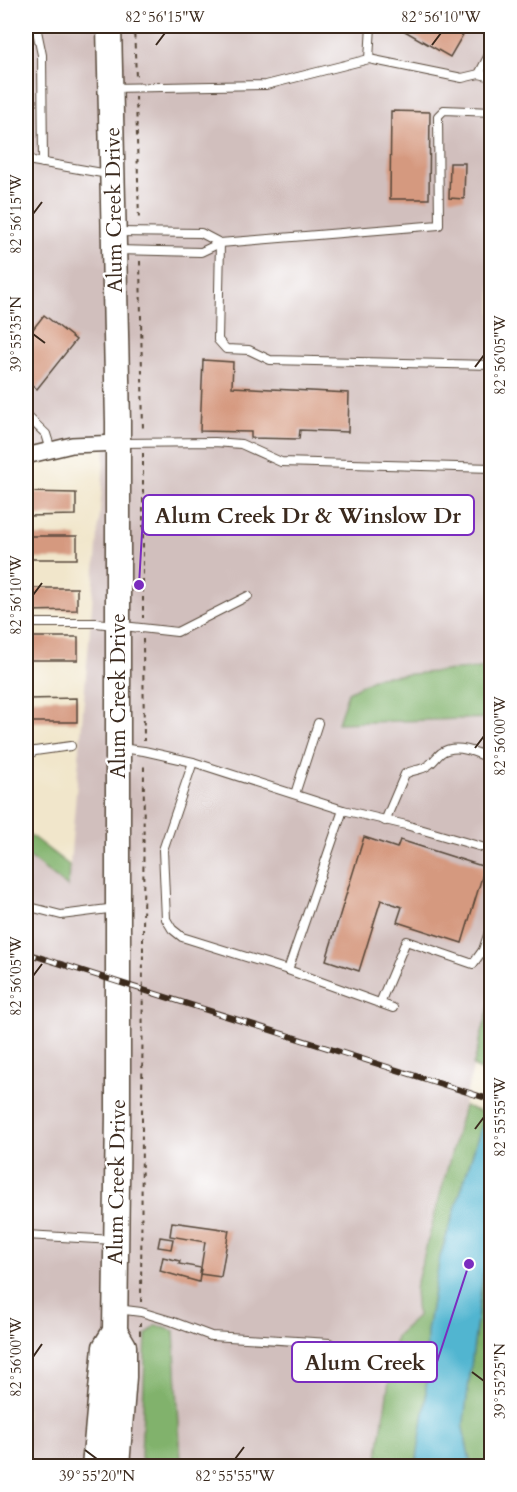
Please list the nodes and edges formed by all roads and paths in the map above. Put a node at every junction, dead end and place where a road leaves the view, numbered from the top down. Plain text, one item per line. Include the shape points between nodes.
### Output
1 (36, 26) edge
2 (110, 26) edge
3 (371, 26) edge
4 (492, 49) edge
5 (369, 59) junction
6 (479, 74) junction
7 (492, 77) edge
8 (111, 88) junction
9 (492, 112) edge
10 (26, 155) edge
11 (43, 163) junction
12 (114, 175) junction
13 (115, 241) junction
14 (220, 243) junction
15 (492, 365) edge
16 (26, 416) edge
17 (118, 443) junction
18 (51, 450) junction
19 (26, 456) edge
20 (492, 468) edge
21 (248, 596) dead end
22 (26, 623) edge
23 (119, 625) junction
24 (318, 723) dead end
25 (71, 746) dead end
26 (118, 748) junction
27 (26, 756) edge
28 (492, 760) edge
29 (192, 762) junction
30 (295, 794) junction
31 (343, 810) junction
32 (385, 821) junction
33 (492, 850) edge
34 (26, 906) edge
35 (117, 908) junction
36 (492, 923) edge
37 (288, 970) junction
38 (380, 1003) junction
39 (393, 1008) dead end
40 (26, 1235) edge
41 (116, 1240) junction
42 (116, 1320) junction
43 (330, 1343) dead end
44 (94, 1467) edge
45 (117, 1467) edge

1 - 11 lane via 42,55
2 - 8 main road, Alum Creek Drive
3 - 5 lane
4 - 6 lane
5 - 6 lane via 462,78
5 - 8 lane via 266,85
6 - 7 lane
8 - 12 main road, Alum Creek Drive
9 - 14 lane via 444,110 438,117 439,225
10 - 11 lane
11 - 12 lane
12 - 13 main road, Alum Creek Drive
13 - 14 lane via 201,252
13 - 14 lane via 201,233
13 - 17 main road, Alum Creek Drive
14 - 15 lane via 218,340 226,349 249,350 270,360
16 - 18 lane via 46,434
17 - 18 street
17 - 20 lane via 241,444 281,462
17 - 23 main road, Alum Creek Drive
18 - 19 street
21 - 23 lane via 177,632
22 - 23 lane
23 - 26 main road, Alum Creek Drive
24 - 30 lane
25 - 27 lane
26 - 29 lane
26 - 35 main road, Alum Creek Drive
28 - 32 lane via 481,753 454,748 442,752 419,771 405,774
29 - 30 lane
29 - 37 lane via 162,850 166,920 182,937
30 - 31 lane
31 - 32 lane
31 - 37 lane
32 - 33 lane
34 - 35 lane via 61,915
35 - 41 main road, Alum Creek Drive
36 - 38 lane via 483,950 472,964 406,940
37 - 38 lane
38 - 39 lane
40 - 41 lane
41 - 42 main road, Alum Creek Drive
42 - 43 lane via 141,1312 211,1336
42 - 44 main road, Alum Creek Drive via 105,1347
42 - 45 main road, Alum Creek Drive via 124,1346

